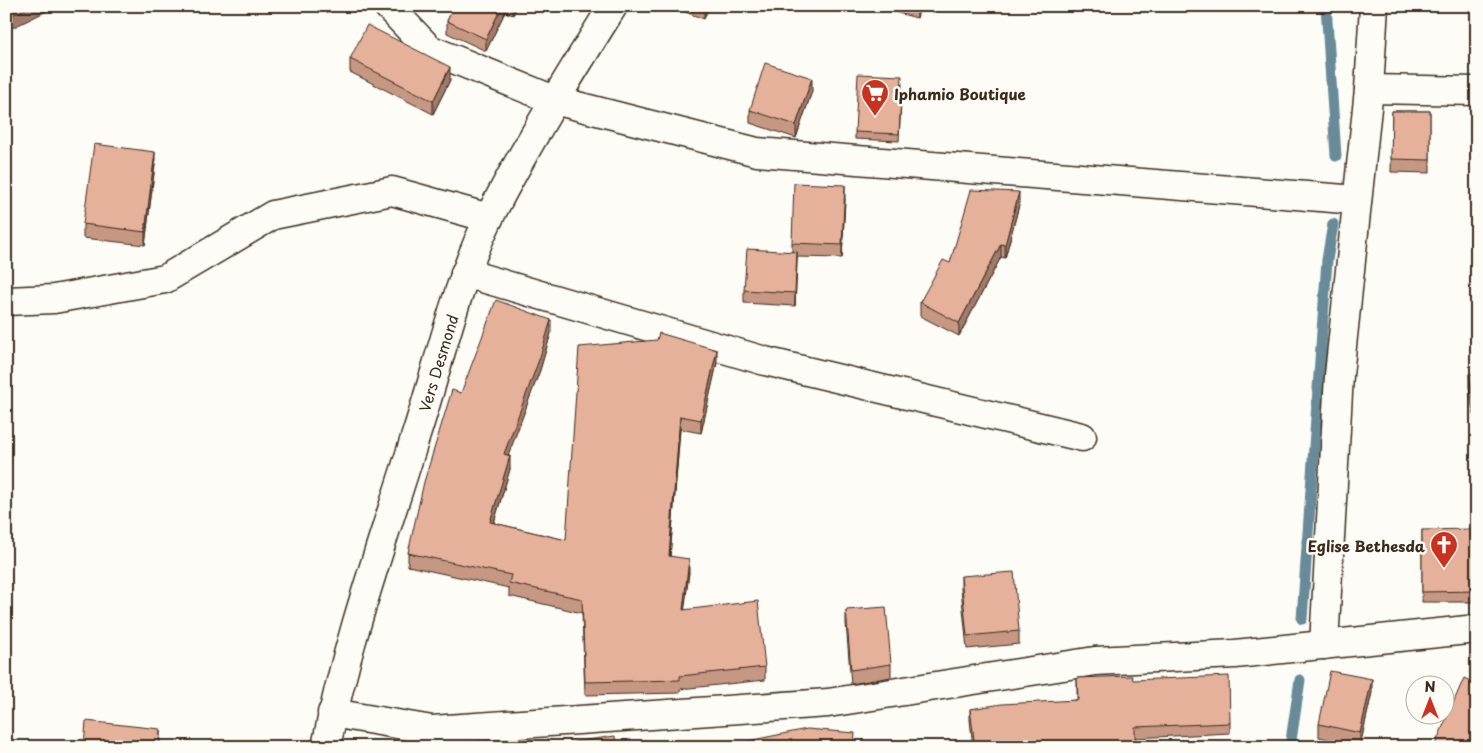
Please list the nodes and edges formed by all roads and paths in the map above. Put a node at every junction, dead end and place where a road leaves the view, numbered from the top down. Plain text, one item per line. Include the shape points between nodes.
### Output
1 (388, 6) edge
2 (613, 6) edge
3 (1374, 6) edge
4 (1369, 89) junction
5 (1477, 91) edge
6 (554, 100) junction
7 (1357, 200) junction
8 (489, 218) junction
9 (465, 273) junction
10 (6, 301) edge
11 (1082, 437) dead end
12 (1477, 629) edge
13 (1324, 645) junction
14 (332, 713) junction
15 (326, 747) edge

1 - 6 street via 429,49
2 - 6 street, Vers Desmond
3 - 4 street
4 - 5 street
4 - 7 street
6 - 7 street via 757,152
6 - 8 street, Vers Desmond
7 - 13 street via 1339,376
8 - 9 street, Vers Desmond
8 - 10 street via 392,191 273,215 165,279 54,299
9 - 11 street via 765,361
9 - 14 street, Vers Desmond via 416,437 358,612
12 - 13 street
13 - 14 street via 1235,654 1095,661 818,704 432,730
14 - 15 street, Vers Desmond

